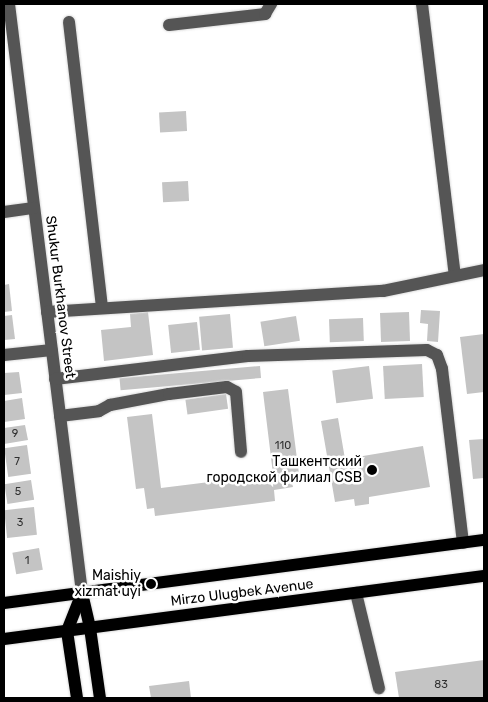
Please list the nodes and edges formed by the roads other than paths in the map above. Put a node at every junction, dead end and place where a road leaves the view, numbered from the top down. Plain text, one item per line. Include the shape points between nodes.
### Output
1 (9, 4) edge
2 (271, 4) edge
3 (422, 4) edge
4 (69, 22) dead end
5 (169, 25) dead end
6 (34, 208) junction
7 (4, 212) edge
8 (484, 270) edge
9 (455, 275) junction
10 (102, 307) junction
11 (47, 312) junction
12 (52, 350) junction
13 (4, 356) edge
14 (56, 379) junction
15 (60, 416) junction
16 (241, 452) dead end
17 (484, 540) edge
18 (463, 543) junction
19 (484, 576) edge
20 (82, 593) junction
21 (356, 593) junction
22 (4, 603) edge
23 (90, 628) junction
24 (67, 631) junction
25 (4, 640) edge
26 (380, 688) dead end
27 (77, 698) edge
28 (100, 698) edge

1 - 6 street, Shukur Burkhanov Street
2 - 5 street via 265,14
3 - 9 street
4 - 10 street
6 - 7 street
6 - 11 street, Shukur Burkhanov Street
8 - 9 street
9 - 10 street via 384,292
10 - 11 street
11 - 12 street, Shukur Burkhanov Street
12 - 13 street
12 - 14 street, Shukur Burkhanov Street
14 - 15 street, Shukur Burkhanov Street
14 - 18 street via 248,356 427,350 438,355 442,369
15 - 16 street via 99,412 110,404 227,387 236,392
15 - 20 street, Shukur Burkhanov Street
17 - 18 main road, Mirzo Ulugbek Avenue
18 - 20 main road, Mirzo Ulugbek Avenue
19 - 21 main road, Mirzo Ulugbek Avenue
20 - 22 main road, Mirzo Ulugbek Avenue
20 - 23 main road
20 - 24 main road
21 - 23 main road, Mirzo Ulugbek Avenue
21 - 26 street
23 - 24 main road, Mirzo Ulugbek Avenue
23 - 28 main road
24 - 25 main road, Mirzo Ulugbek Avenue
24 - 27 main road

